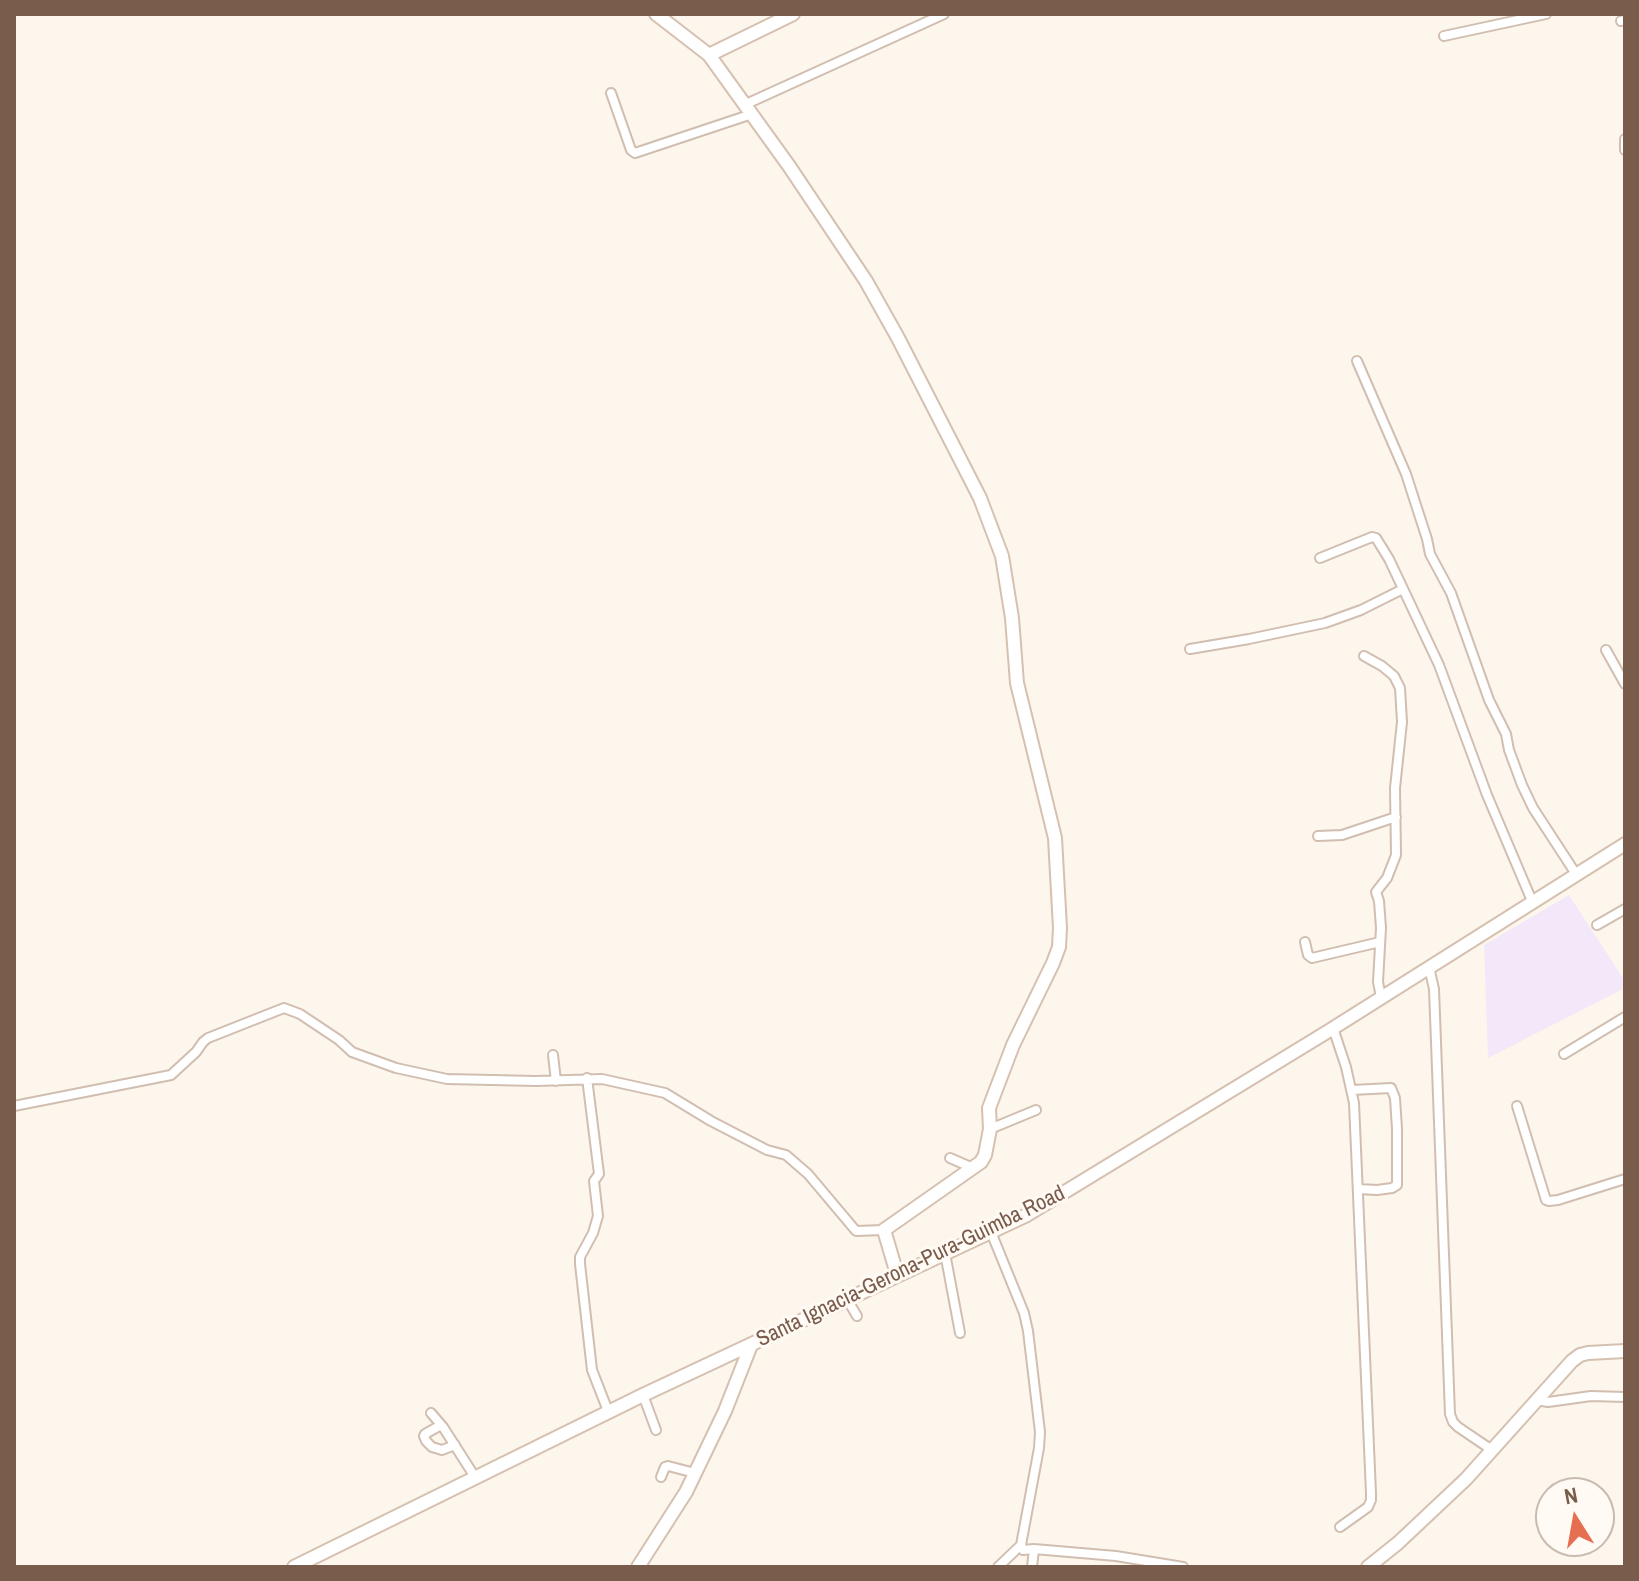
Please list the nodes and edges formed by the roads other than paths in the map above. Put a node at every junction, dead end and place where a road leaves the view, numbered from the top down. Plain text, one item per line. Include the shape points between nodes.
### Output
1 (656, 14) edge
2 (793, 14) edge
3 (944, 14) edge
4 (1546, 14) edge
5 (1444, 36) dead end
6 (709, 55) junction
7 (611, 93) dead end
8 (748, 110) junction
9 (1625, 139) edge
10 (1625, 150) edge
11 (1357, 361) dead end
12 (1320, 558) dead end
13 (1403, 589) junction
14 (1190, 649) dead end
15 (1606, 650) dead end
16 (1364, 656) dead end
17 (1625, 684) edge
18 (1396, 817) junction
19 (1318, 836) dead end
20 (1625, 844) edge
21 (1576, 874) junction
22 (1532, 901) junction
23 (1625, 909) edge
24 (1597, 925) dead end
25 (1305, 942) dead end
26 (1380, 942) junction
27 (1429, 967) junction
28 (1381, 997) junction
29 (1625, 1017) edge
30 (1333, 1028) junction
31 (1564, 1054) dead end
32 (553, 1055) dead end
33 (587, 1078) junction
34 (556, 1081) junction
35 (1352, 1090) junction
36 (14, 1106) edge
37 (1517, 1106) dead end
38 (1036, 1110) dead end
39 (990, 1129) junction
40 (950, 1158) dead end
41 (973, 1168) junction
42 (1625, 1179) edge
43 (1358, 1189) junction
44 (884, 1230) junction
45 (991, 1232) junction
46 (945, 1253) junction
47 (897, 1274) junction
48 (847, 1299) junction
49 (857, 1316) dead end
50 (960, 1333) dead end
51 (751, 1345) junction
52 (1625, 1351) edge
53 (643, 1395) junction
54 (1625, 1397) edge
55 (1537, 1400) junction
56 (608, 1411) junction
57 (431, 1413) dead end
58 (441, 1425) junction
59 (656, 1430) dead end
60 (455, 1445) junction
61 (1492, 1450) junction
62 (695, 1473) junction
63 (475, 1477) junction
64 (661, 1477) dead end
65 (1340, 1527) dead end
66 (1021, 1545) junction
67 (1034, 1549) junction
68 (294, 1567) edge
69 (638, 1567) edge
70 (998, 1567) edge
71 (1032, 1567) edge
72 (1183, 1567) edge
73 (1368, 1567) edge

1 - 6 street
2 - 6 street
3 - 8 street
4 - 5 street
6 - 8 street
7 - 8 street via 635,153
8 - 39 street via 866,281 980,498 1002,556 1017,683 1055,838 1060,928 1053,963 989,1108
9 - 10 street
11 - 21 street via 1406,474 1430,554 1451,593 1522,785
12 - 13 street via 1376,538
13 - 14 street via 1325,623
13 - 22 street via 1439,665
15 - 17 street
16 - 18 street via 1390,671 1400,688
18 - 19 street via 1342,835
18 - 26 street via 1395,860 1376,892
20 - 21 street, Santa Ignacia-Gerona-Pura-Guimba Road
21 - 22 street, Santa Ignacia-Gerona-Pura-Guimba Road
22 - 27 street, Santa Ignacia-Gerona-Pura-Guimba Road
23 - 24 street
25 - 26 street via 1312,958
26 - 28 street
27 - 28 street, Santa Ignacia-Gerona-Pura-Guimba Road
27 - 61 street via 1450,1414 1458,1427
28 - 30 street, Santa Ignacia-Gerona-Pura-Guimba Road
29 - 31 street
30 - 35 street
30 - 45 street, Santa Ignacia-Gerona-Pura-Guimba Road via 1054,1200
32 - 34 street
33 - 34 street
33 - 44 street via 665,1093 767,1150 786,1155 856,1231
33 - 56 street via 599,1174 594,1181 598,1216 580,1264 592,1370
34 - 36 street via 447,1079 396,1068 352,1052 284,1008 208,1038 171,1075
35 - 43 street
35 - 43 street via 1391,1088 1397,1129 1397,1185
37 - 42 street via 1546,1200
38 - 39 street
39 - 41 street via 985,1155
40 - 41 street
41 - 44 street
43 - 65 street via 1371,1500
44 - 47 street
45 - 46 street, Santa Ignacia-Gerona-Pura-Guimba Road
45 - 66 street via 1024,1313 1040,1432
46 - 47 street, Santa Ignacia-Gerona-Pura-Guimba Road
46 - 50 street
47 - 48 street, Santa Ignacia-Gerona-Pura-Guimba Road
48 - 49 street
48 - 51 street, Santa Ignacia-Gerona-Pura-Guimba Road
51 - 53 street, Santa Ignacia-Gerona-Pura-Guimba Road
51 - 62 street
52 - 55 street via 1580,1355
53 - 56 street, Santa Ignacia-Gerona-Pura-Guimba Road
53 - 59 street
54 - 55 street
55 - 61 street
56 - 63 street, Santa Ignacia-Gerona-Pura-Guimba Road
57 - 58 street
58 - 60 street
58 - 60 street via 425,1434 426,1441 442,1450
60 - 63 street
61 - 73 street
62 - 64 street via 668,1466
62 - 69 street
63 - 68 street, Santa Ignacia-Gerona-Pura-Guimba Road
66 - 67 street via 1023,1550
66 - 70 street
67 - 71 street
67 - 72 street

